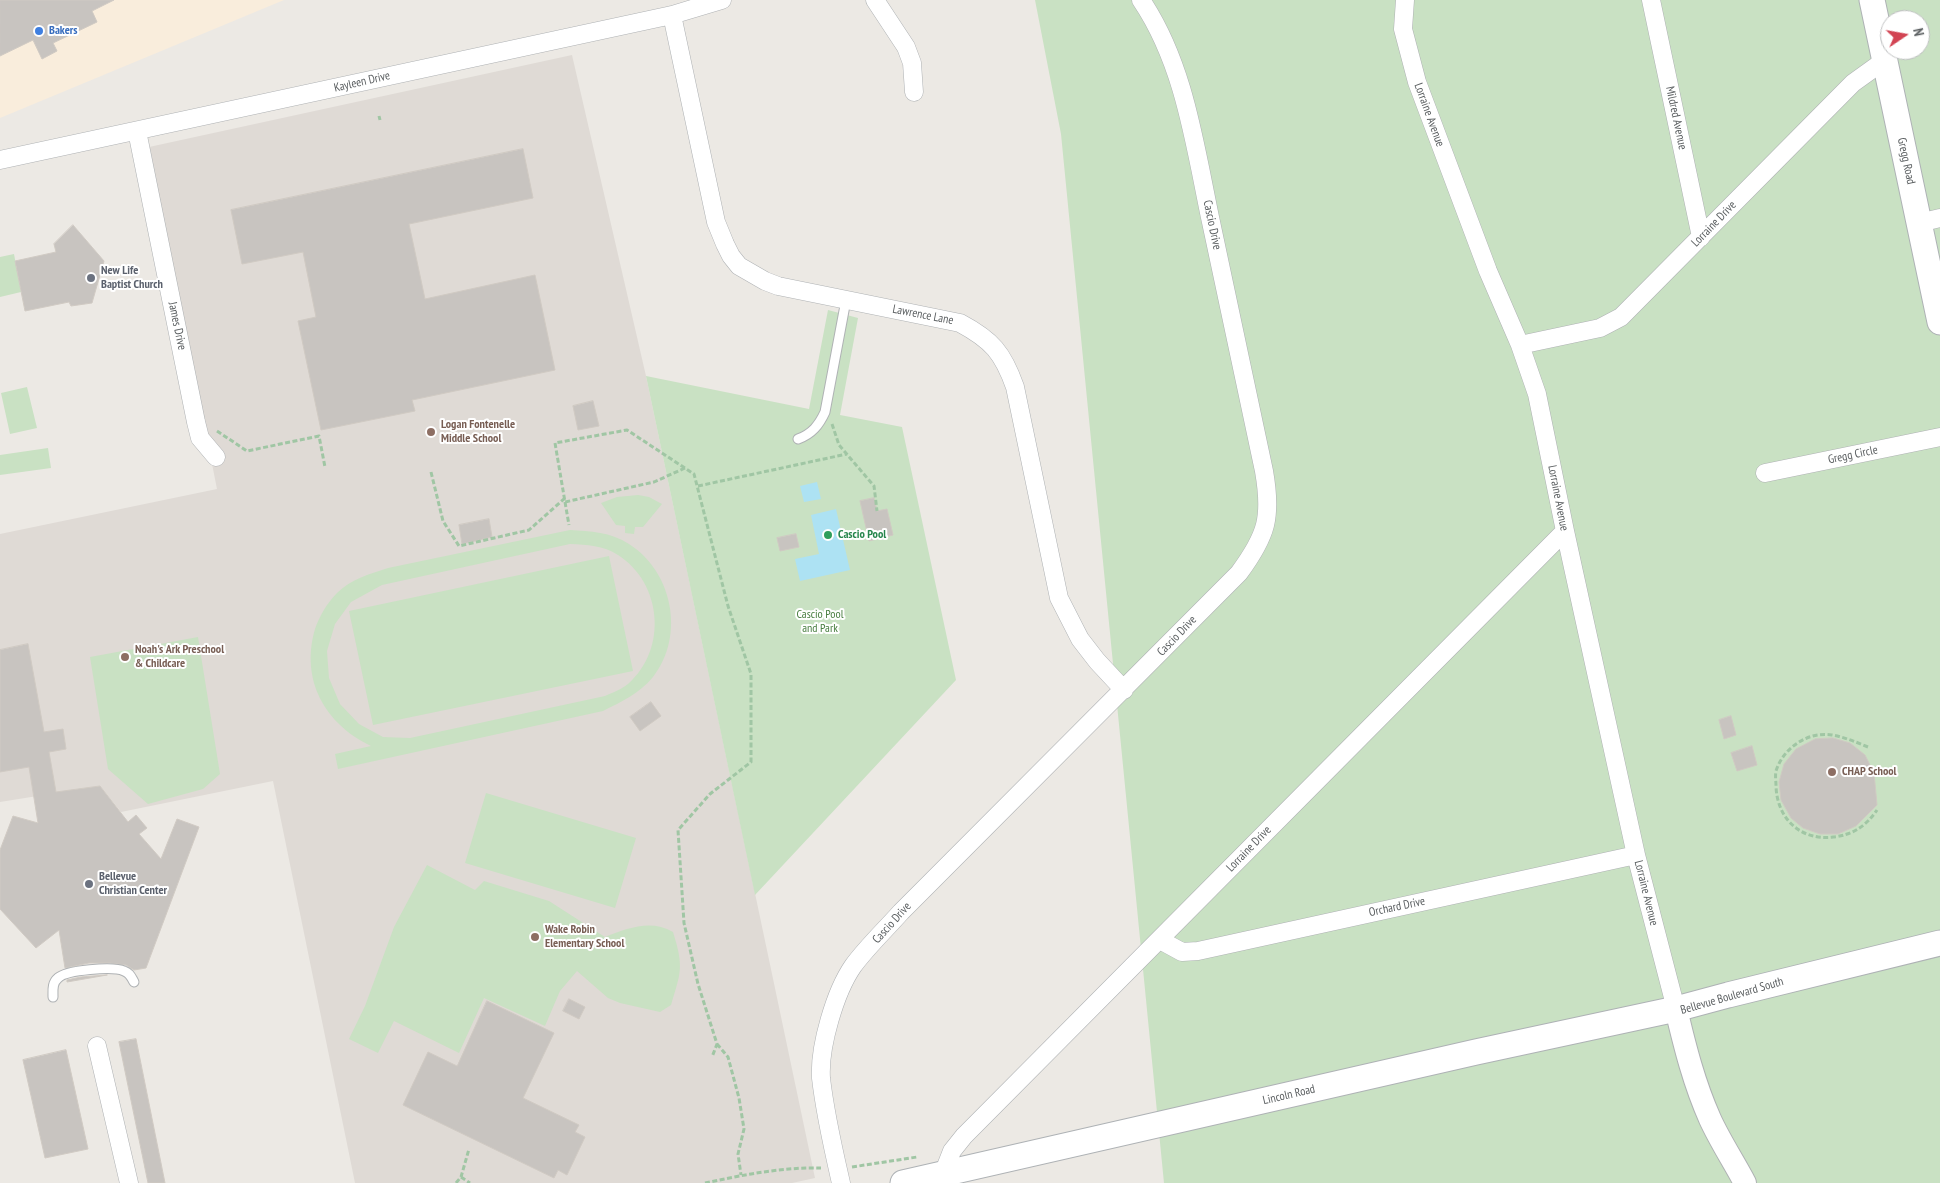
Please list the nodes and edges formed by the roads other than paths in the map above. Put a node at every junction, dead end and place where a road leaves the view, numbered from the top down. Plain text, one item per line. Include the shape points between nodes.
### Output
1 (722, 0) edge
2 (875, 0) edge
3 (1141, 0) edge
4 (1405, 0) edge
5 (1652, 0) edge
6 (1872, 0) edge
7 (672, 15) junction
8 (1880, 37) edge
9 (1885, 60) joint
10 (914, 92) dead end
11 (137, 132) junction
12 (0, 160) edge
13 (1930, 220) edge
14 (1701, 237) junction
15 (846, 300) junction
16 (1940, 322) edge
17 (1520, 345) junction
18 (1940, 437) edge
19 (798, 439) dead end
20 (216, 457) dead end
21 (1765, 473) dead end
22 (1565, 531) junction
23 (1124, 690) junction
24 (1636, 855) junction
25 (1160, 940) junction
26 (1940, 943) edge
27 (134, 982) dead end
28 (53, 997) dead end
29 (1676, 1009) junction
30 (97, 1046) dead end
31 (943, 1174) junction
32 (129, 1183) edge
33 (841, 1183) edge
34 (903, 1183) edge
35 (1745, 1183) edge

1 - 7 street, Kayleen Drive
2 - 10 street via 906,47 912,63
3 - 23 street, Cascio Drive via 1171,58 1188,116 1269,497 1261,540 1239,573
4 - 17 street, Lorraine Avenue via 1403,29 1417,82 1488,271
5 - 14 street, Mildred Avenue
6 - 8 main road, Gregg Road
7 - 11 street, Kayleen Drive
7 - 15 street, Lawrence Lane via 716,222 731,256 739,266 764,281
9 - 13 main road, Gregg Road
9 - 14 street, Lorraine Drive via 1853,83
11 - 12 street, Kayleen Drive
11 - 20 street, James Drive via 196,422 200,438
13 - 16 main road, Gregg Road
14 - 17 street, Lorraine Drive via 1621,317 1600,328
15 - 19 lane via 825,412 808,436
15 - 23 street, Lawrence Lane via 960,323 982,336 1003,358 1015,387 1059,598 1080,639
17 - 22 street, Lorraine Avenue via 1538,394
18 - 21 street, Gregg Circle
22 - 24 street, Lorraine Avenue
22 - 25 street, Lorraine Drive
23 - 33 street, Cascio Drive via 901,912 853,967 834,1005 825,1038 821,1076
24 - 25 street, Orchard Drive via 1198,951 1182,952
24 - 29 street, Lorraine Avenue
25 - 31 street, Lorraine Drive via 964,1136 952,1151
26 - 29 main road, Bellevue Boulevard South
27 - 28 lane via 130,974 115,968 62,975 53,986
29 - 31 main road, Lincoln Road
29 - 35 street, Bellevue Boulevard South via 1696,1084 1711,1120
30 - 32 street
31 - 34 main road, Lincoln Road

